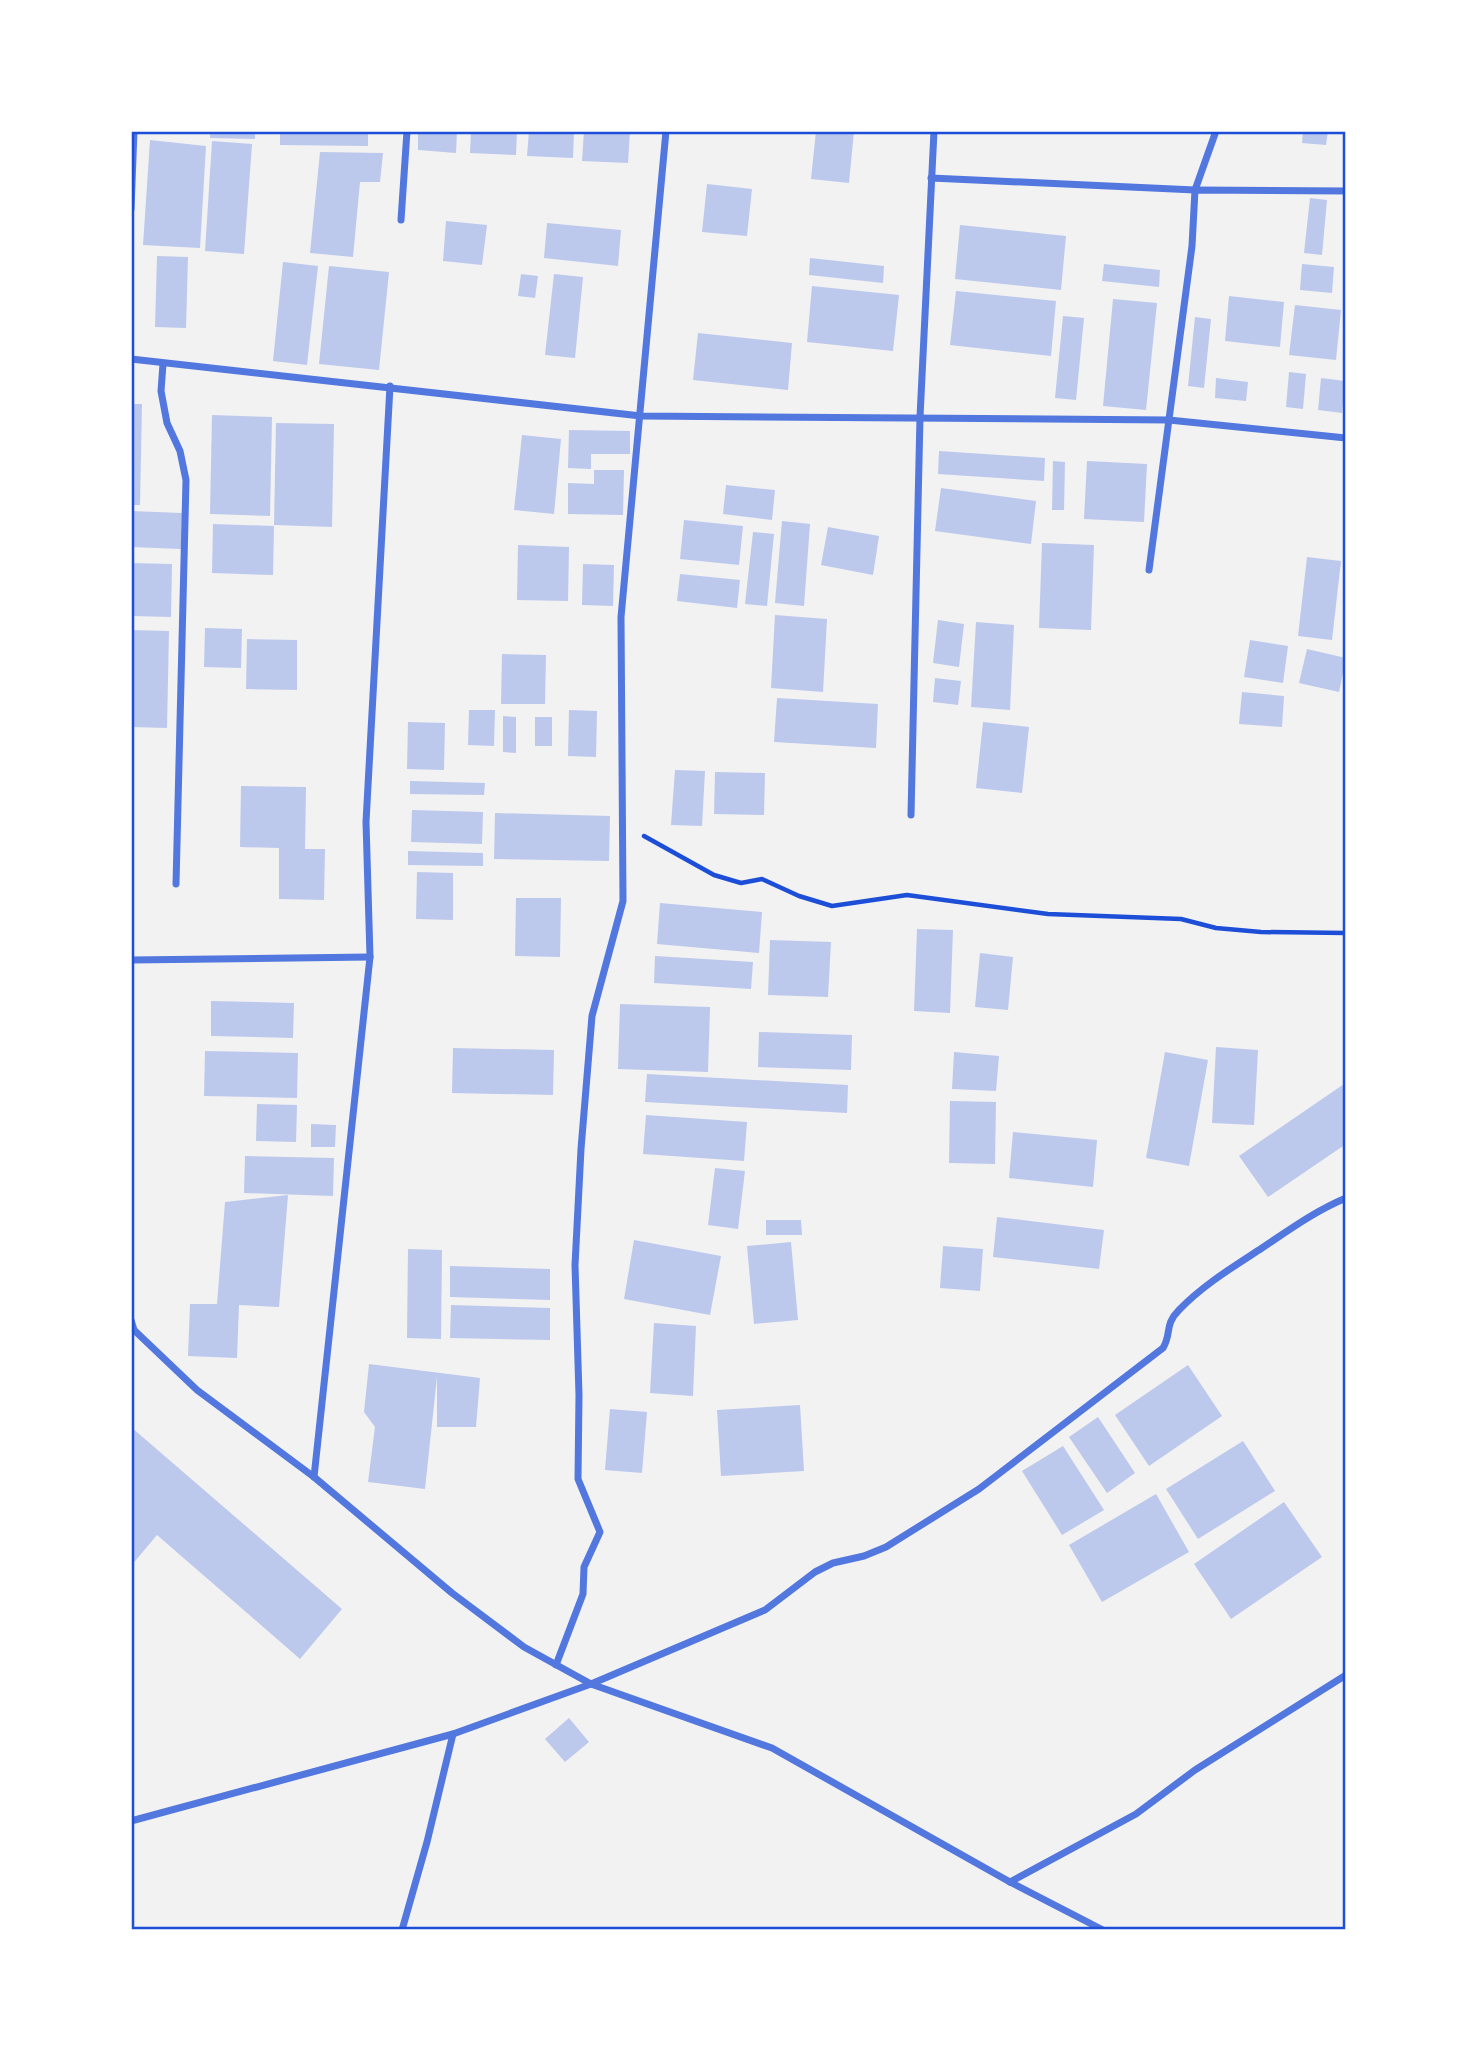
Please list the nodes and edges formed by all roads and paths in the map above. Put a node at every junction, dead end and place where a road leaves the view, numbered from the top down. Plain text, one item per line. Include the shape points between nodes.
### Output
1 (134, 131) edge
2 (407, 131) edge
3 (666, 131) edge
4 (934, 131) edge
5 (1216, 131) edge
6 (931, 177) junction
7 (1195, 190) junction
8 (1346, 191) edge
9 (131, 209) edge
10 (401, 220) dead end
11 (131, 359) edge
12 (163, 364) junction
13 (390, 386) junction
14 (641, 416) junction
15 (920, 417) junction
16 (1169, 420) junction
17 (1346, 438) edge
18 (1149, 570) dead end
19 (911, 816) dead end
20 (622, 823) junction
21 (176, 884) dead end
22 (1346, 933) edge
23 (370, 957) junction
24 (131, 960) edge
25 (1346, 1198) edge
26 (131, 1320) edge
27 (133, 1330) edge
28 (314, 1477) junction
29 (556, 1665) junction
30 (1346, 1675) edge
31 (591, 1684) junction
32 (453, 1734) junction
33 (131, 1821) edge
34 (1010, 1882) junction
35 (402, 1930) edge
36 (1103, 1930) edge

1 - 9 street
2 - 10 street
3 - 14 street
4 - 6 street
5 - 7 street
6 - 7 street
6 - 15 street
7 - 8 street
7 - 16 street
11 - 12 street
12 - 13 street
12 - 21 street via 161,391 167,423 186,480
13 - 14 street
13 - 23 street via 366,822
14 - 15 street
14 - 20 street via 621,617
15 - 16 street
15 - 19 street
16 - 17 street
16 - 18 street
20 - 22 path via 714,875 741,883 762,879 832,906 907,895 1048,914 1181,919 1261,932
20 - 29 street via 623,901 592,1016 575,1265 578,1479 600,1532 584,1567 583,1594
23 - 24 street
23 - 28 street
25 - 31 street via 1322,1208 1217,1277 1167,1325 1168,1340 1163,1348 1029,1452 927,1522 886,1547 815,1572 765,1610
26 - 27 street
27 - 28 street via 197,1390
28 - 29 street via 452,1593
29 - 31 street
30 - 34 street via 1195,1770 1136,1814
31 - 32 street
31 - 34 street via 772,1748
32 - 33 street
32 - 35 street
34 - 36 street

